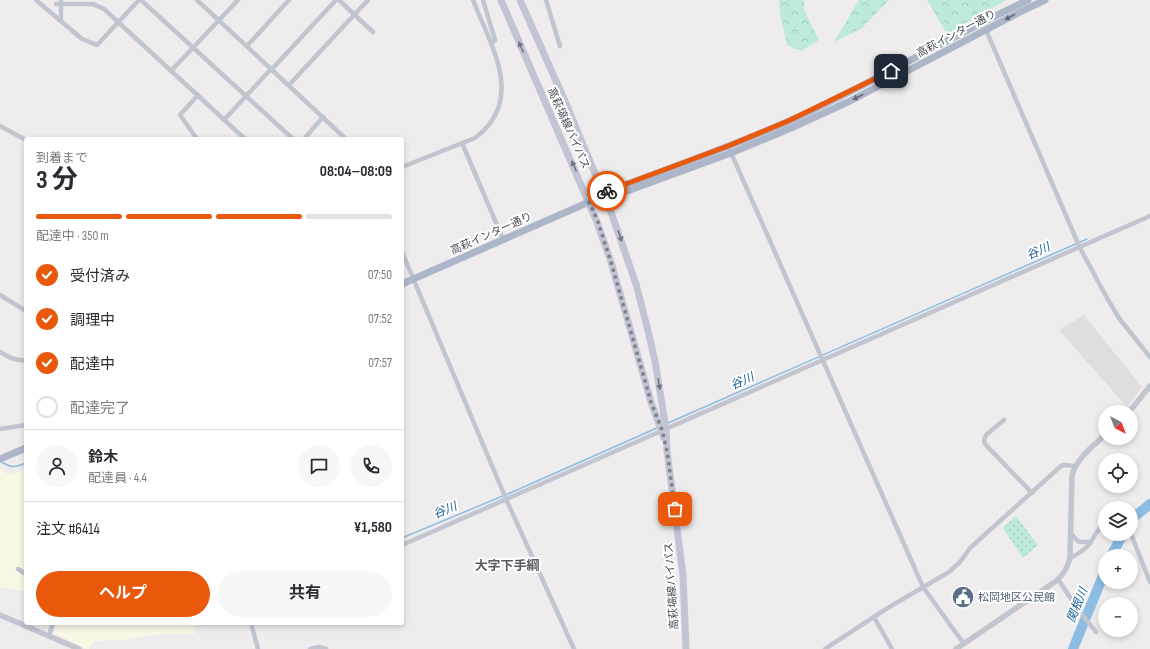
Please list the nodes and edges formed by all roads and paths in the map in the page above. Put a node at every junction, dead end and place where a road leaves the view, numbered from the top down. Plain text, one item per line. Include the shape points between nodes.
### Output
1 (36, 0) edge
2 (140, 0) edge
3 (197, 0) edge
4 (238, 0) edge
5 (289, 0) edge
6 (336, 0) edge
7 (339, 0) edge
8 (368, 0) edge
9 (473, 0) edge
10 (483, 0) edge
11 (501, 0) edge
12 (520, 0) edge
13 (546, 0) edge
14 (1028, 0) edge
15 (1045, 0) edge
16 (59, 3) edge
17 (354, 14) junction
18 (219, 20) junction
19 (60, 21) junction
20 (118, 22) junction
21 (986, 30) junction
22 (374, 32) dead end
23 (491, 44) junction
24 (247, 46) junction
25 (560, 46) dead end
26 (193, 48) junction
27 (272, 69) junction
28 (171, 71) junction
29 (289, 85) junction
30 (198, 95) junction
31 (246, 97) junction
32 (323, 117) junction
33 (224, 120) junction
34 (0, 126) edge
35 (196, 137) edge
36 (243, 137) edge
37 (290, 137) edge
38 (306, 137) edge
39 (344, 137) edge
40 (24, 139) edge
41 (462, 143) junction
42 (730, 149) junction
43 (404, 166) edge
44 (605, 196) junction
45 (589, 202) junction
46 (1150, 216) edge
47 (503, 240) junction
48 (1080, 248) junction
49 (404, 257) edge
50 (413, 279) junction
51 (404, 283) edge
52 (0, 295) edge
53 (24, 310) edge
54 (0, 352) edge
55 (1150, 357) edge
56 (24, 360) edge
57 (822, 360) junction
58 (1150, 386) edge
59 (1135, 405) edge
60 (1004, 420) dead end
61 (24, 425) edge
62 (0, 429) edge
63 (664, 429) junction
64 (1098, 442) edge
65 (24, 449) edge
66 (2, 458) edge
67 (1075, 466) junction
68 (1032, 493) junction
69 (506, 499) junction
70 (1098, 530) edge
71 (1070, 533) junction
72 (1134, 541) edge
73 (1090, 542) junction
74 (404, 544) edge
75 (1070, 558) junction
76 (18, 569) dead end
77 (24, 573) edge
78 (1058, 579) junction
79 (1150, 582) edge
80 (924, 587) junction
81 (0, 616) edge
82 (874, 617) junction
83 (52, 625) edge
84 (252, 625) edge
85 (1096, 632) dead end
86 (49, 636) junction
87 (964, 644) junction
88 (79, 649) edge
89 (258, 649) edge
90 (310, 649) edge
91 (326, 649) edge
92 (574, 649) edge
93 (686, 649) edge
94 (825, 649) edge
95 (892, 649) edge
96 (956, 649) edge

1 - 19 street
2 - 20 street
2 - 26 street
3 - 18 street
4 - 18 street
5 - 24 street
6 - 27 street
7 - 17 street
8 - 17 street
9 - 23 street
10 - 23 street via 495,40
45 -> 11 main road, 高萩塙線バイパス
12 - 44 main road, 高萩塙線バイパス
13 - 25 street
14 - 42 main road, 高萩インター通り
15 -> 21 main road, 高萩インター通り
16 - 19 street
16 - 20 street via 97,5
17 - 22 street
17 - 29 street
18 - 24 street
18 - 26 street
19 - 20 street via 82,39 97,45
20 - 28 street
21 -> 42 main road, 高萩インター通り via 848,102 790,128
21 - 48 street
23 - 41 street via 501,75 502,93 496,114 483,132
24 - 27 street
26 - 28 street
26 - 31 street
27 - 29 street
27 - 31 street
28 - 30 street
29 - 32 street
30 - 33 street
30 - 35 street via 180,115
31 - 33 street
31 - 37 street
32 - 38 street
32 - 39 street
33 - 36 street
34 - 40 street
41 - 43 street
41 - 47 street
42 - 44 main road, 高萩インター通り
42 - 57 street
44 - 45 main road, 高萩インター通り
44 -> 63 main road, 高萩塙線バイパス via 626,253 647,327 655,361
45 - 47 main road, 高萩インター通り
45 - 63 main road, 高萩塙線バイパス via 611,262 651,402
46 - 48 street
47 - 50 main road, 高萩インター通り
48 - 55 street via 1119,318
48 - 57 street
49 - 50 street
50 - 51 main road, 高萩インター通り
50 - 69 street
52 - 53 street
54 - 56 street via 10,358
57 - 63 street
57 - 80 street
58 - 59 street
60 - 68 street via 986,435 984,440
61 - 62 street
63 - 69 street
63 - 93 main road, 高萩塙線バイパス via 683,575
64 - 67 street
65 - 66 main road
67 - 68 street via 1064,465
67 - 71 street via 1072,474
68 - 80 street via 970,548 949,572
69 - 74 street
69 - 92 street
70 - 73 street
71 - 73 street via 1079,542
71 - 75 street
72 - 79 street
73 - 75 street via 1080,554
75 - 78 street via 1067,568
76 - 77 street
78 - 85 street
78 - 87 street
80 - 82 street
80 - 87 street
81 - 86 street
82 - 94 street
82 - 95 street
83 - 86 street
84 - 89 street
86 - 88 street
87 - 96 street
90 - 91 street

